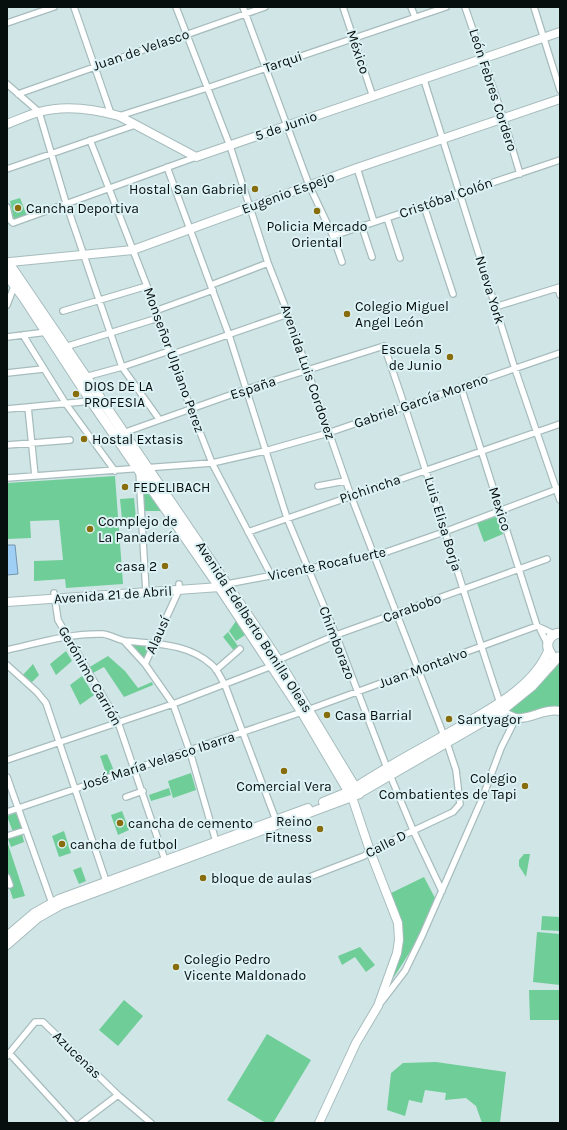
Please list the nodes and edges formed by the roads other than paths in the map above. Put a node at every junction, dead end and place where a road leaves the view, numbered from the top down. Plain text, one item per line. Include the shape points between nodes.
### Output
1 (54, 7) edge
2 (74, 7) edge
3 (176, 7) edge
4 (242, 7) edge
5 (265, 7) edge
6 (343, 7) edge
7 (412, 7) edge
8 (446, 7) edge
9 (465, 7) edge
10 (534, 7) edge
11 (245, 14) junction
12 (415, 17) junction
13 (7, 23) edge
14 (560, 32) edge
15 (186, 35) junction
16 (353, 38) junction
17 (544, 38) junction
18 (483, 60) junction
19 (95, 67) junction
20 (267, 68) junction
21 (424, 80) junction
22 (7, 84) edge
23 (207, 88) junction
24 (560, 90) edge
25 (18, 94) junction
26 (373, 97) junction
27 (560, 99) edge
28 (39, 112) junction
29 (115, 115) junction
30 (503, 118) junction
31 (7, 124) edge
32 (135, 125) junction
33 (288, 125) junction
34 (442, 139) junction
35 (90, 140) junction
36 (230, 146) junction
37 (52, 154) junction
38 (196, 158) junction
39 (560, 160) edge
40 (167, 167) junction
41 (357, 168) junction
42 (7, 169) edge
43 (520, 174) junction
44 (310, 185) junction
45 (107, 188) junction
46 (459, 193) junction
47 (66, 203) junction
48 (424, 206) junction
49 (7, 207) edge
50 (250, 207) junction
51 (387, 218) junction
52 (374, 222) junction
53 (362, 227) junction
54 (190, 229) junction
55 (332, 236) junction
56 (133, 250) junction
57 (84, 256) junction
58 (372, 257) dead end
59 (400, 258) dead end
60 (342, 262) dead end
61 (9, 263) edge
62 (268, 263) junction
63 (10, 280) edge
64 (147, 286) junction
65 (559, 287) edge
66 (212, 288) junction
67 (453, 294) dead end
68 (560, 295) edge
69 (100, 299) junction
70 (7, 304) edge
71 (495, 307) junction
72 (63, 311) dead end
73 (155, 311) junction
74 (288, 314) junction
75 (158, 318) junction
76 (47, 332) junction
77 (110, 333) junction
78 (23, 335) junction
79 (229, 335) junction
80 (7, 337) edge
81 (384, 346) joint
82 (65, 347) junction
83 (170, 353) junction
84 (560, 353) edge
85 (122, 367) junction
86 (43, 369) junction
87 (515, 369) junction
88 (308, 370) junction
89 (7, 373) edge
90 (85, 377) junction
91 (461, 387) junction
92 (247, 389) junction
93 (91, 401) junction
94 (66, 404) junction
95 (406, 406) junction
96 (28, 407) junction
97 (192, 408) junction
98 (7, 409) edge
99 (159, 419) junction
100 (560, 424) edge
101 (536, 432) junction
102 (123, 433) junction
103 (328, 433) junction
104 (70, 440) dead end
105 (32, 442) junction
106 (7, 445) edge
107 (265, 451) junction
108 (481, 451) junction
109 (212, 463) junction
110 (143, 468) junction
111 (426, 470) junction
112 (115, 471) junction
113 (35, 476) junction
114 (7, 478) edge
115 (345, 480) junction
116 (318, 486) dead end
117 (558, 488) edge
118 (351, 496) junction
119 (560, 500) edge
120 (500, 510) junction
121 (287, 518) junction
122 (248, 532) junction
123 (444, 532) junction
124 (375, 556) junction
125 (547, 559) dead end
126 (307, 569) junction
127 (519, 569) junction
128 (271, 575) junction
129 (221, 584) junction
130 (179, 587) junction
131 (145, 590) junction
132 (463, 590) junction
133 (54, 596) junction
134 (7, 597) edge
135 (7, 602) edge
136 (396, 614) junction
137 (538, 628) junction
138 (558, 634) edge
139 (336, 636) junction
140 (67, 637) junction
141 (124, 641) junction
142 (154, 642) junction
143 (481, 647) junction
144 (548, 647) junction
145 (240, 649) dead end
146 (7, 650) edge
147 (558, 659) edge
148 (275, 663) junction
149 (145, 664) junction
150 (7, 665) edge
151 (216, 670) junction
152 (418, 670) junction
153 (226, 685) junction
154 (357, 692) junction
155 (174, 704) junction
156 (500, 707) junction
157 (306, 711) junction
158 (560, 711) edge
159 (516, 718) junction
160 (118, 722) junction
161 (242, 733) junction
162 (445, 740) junction
163 (59, 742) junction
164 (190, 752) junction
165 (7, 760) edge
166 (136, 770) junction
167 (389, 771) junction
168 (7, 777) edge
169 (75, 789) junction
170 (143, 791) junction
171 (354, 792) junction
172 (126, 798) dead end
173 (19, 808) junction
174 (458, 808) joint
175 (7, 812) edge
176 (276, 822) junction
177 (26, 830) junction
178 (413, 830) junction
179 (7, 836) edge
180 (217, 844) junction
181 (370, 851) junction
182 (166, 863) junction
183 (312, 876) dead end
184 (7, 877) edge
185 (10, 884) dead end
186 (107, 884) junction
187 (442, 891) junction
188 (52, 906) junction
189 (8, 939) edge
190 (378, 1006) junction
191 (8, 1055) edge
192 (118, 1095) junction
193 (73, 1123) edge
194 (81, 1123) edge
195 (151, 1123) edge
196 (319, 1123) edge

1 - 13 street
2 - 19 street
3 - 15 street, Avenida Luis Cordovez
4 - 11 street
5 - 11 street, Juan de Velasco
6 - 16 street, México
7 - 12 street
8 - 12 street, Tarqui
9 - 18 street, León Febres Cordero
10 - 17 street
11 - 15 street, Juan de Velasco
11 - 20 street
12 - 16 street, Tarqui
14 - 17 street, 5 de Junio
15 - 19 street, Juan de Velasco
15 - 23 street, Avenida Luis Cordovez
16 - 20 street, Tarqui
16 - 26 street, México
17 - 18 street, 5 de Junio
17 - 24 street
18 - 21 street, 5 de Junio
18 - 30 street, León Febres Cordero
19 - 25 street, Juan de Velasco
19 - 29 street
20 - 23 street, Tarqui
20 - 33 street
21 - 26 street, 5 de Junio
21 - 34 street, Nueva York
22 - 25 street
23 - 29 street, Tarqui
23 - 36 street, Avenida Luis Cordovez
25 - 28 street
26 - 33 street, 5 de Junio
27 - 30 street, Eugenio Espejo
28 - 29 street via 83,109
28 - 31 street
28 - 37 street
29 - 32 street
30 - 34 street, Eugenio Espejo
30 - 43 street, León Febres Cordero
32 - 35 street
32 - 38 street
33 - 36 street, 5 de Junio
33 - 44 street
34 - 41 street, Eugenio Espejo
34 - 46 street, Nueva York
35 - 37 street
35 - 45 street, Monseñor Ulpiano Perez
36 - 38 street, 5 de Junio
36 - 50 street, Avenida Luis Cordovez
37 - 42 street
37 - 47 street
38 - 40 street, 5 de Junio
39 - 43 street, Cristóbal Colón
40 - 45 street, 5 de Junio
40 - 54 street, Chimborazo
41 - 44 street, Eugenio Espejo
41 - 52 street
43 - 46 street, Cristóbal Colón
44 - 50 street, Eugenio Espejo
44 - 55 street
45 - 47 street, 5 de Junio
45 - 56 street, Monseñor Ulpiano Perez
46 - 48 street, Cristóbal Colón
46 - 71 street, Nueva York
47 - 49 street, 5 de Junio via 13,223
47 - 57 street
48 - 51 street, Cristóbal Colón
48 - 67 street
50 - 54 street, Eugenio Espejo
50 - 62 street, Avenida Luis Cordovez
51 - 52 street, Cristóbal Colón
51 - 59 street
52 - 53 street, Cristóbal Colón
53 - 55 street, Cristóbal Colón
53 - 58 street
54 - 56 street, Eugenio Espejo
54 - 66 street, Chimborazo
55 - 60 street
56 - 57 street, Eugenio Espejo
56 - 64 street, Monseñor Ulpiano Perez
57 - 61 street, Eugenio Espejo
57 - 69 street
61 - 82 main road, Avenida Edelberto Bonilla Oleas
62 - 66 street
62 - 74 street, Avenida Luis Cordovez
63 - 70 street
63 - 76 main road, Avenida Edelberto Bonilla Oleas
64 - 69 street
64 - 73 street, Monseñor Ulpiano Perez
65 - 68 street
65 - 71 street
66 - 73 street
66 - 79 street, Chimborazo
69 - 72 street
69 - 77 street
71 - 87 street, Nueva York
73 - 75 street, Monseñor Ulpiano Perez
74 - 79 street
74 - 88 street, Avenida Luis Cordovez
75 - 77 street
75 - 83 street, Monseñor Ulpiano Perez
76 - 78 street
76 - 93 main road, Avenida Edelberto Bonilla Oleas
77 - 82 street
77 - 85 street
78 - 80 street
78 - 86 street
79 - 83 street
79 - 92 street, Chimborazo
81 - 88 street, España
81 - 95 street, Luis Elisa Borja
82 - 90 main road, Avenida Edelberto Bonilla Oleas
83 - 85 street
83 - 97 street, Monseñor Ulpiano Perez
84 - 87 street, Gabriel García Moreno
85 - 90 street
85 - 99 street
86 - 89 street
86 - 94 street
87 - 91 street, Gabriel García Moreno
87 - 101 street, Nueva York
88 - 92 street, España
88 - 103 street, Avenida Luis Cordovez
90 - 102 main road, Avenida Edelberto Bonilla Oleas
91 - 95 street, Gabriel García Moreno
91 - 108 street, Mexico
92 - 97 street, España
92 - 107 street, Chimborazo
93 - 94 street
93 - 110 main road, Avenida Edelberto Bonilla Oleas
94 - 96 street
94 - 112 street
95 - 103 street, Gabriel García Moreno
95 - 111 street, Luis Elisa Borja
96 - 98 street
96 - 105 street
97 - 99 street, España
97 - 109 street, Monseñor Ulpiano Perez
99 - 102 street, España
100 - 101 street, Pichincha
101 - 108 street, Pichincha
101 - 117 street, Nueva York
102 - 110 main road, Avenida Edelberto Bonilla Oleas
103 - 107 street, Gabriel García Moreno
103 - 115 street, Avenida Luis Cordovez
104 - 105 street
105 - 106 street
105 - 113 street
107 - 109 street, Gabriel García Moreno
107 - 121 street, Chimborazo
108 - 111 street, Pichincha
108 - 120 street, Mexico
109 - 110 street, Gabriel García Moreno
109 - 122 street, Monseñor Ulpiano Perez
110 - 112 street, Gabriel García Moreno
110 - 129 main road, Avenida Edelberto Bonilla Oleas
110 - 131 street
111 - 118 street, Pichincha
111 - 123 street, Luis Elisa Borja
112 - 113 street, Gabriel García Moreno
113 - 114 street, Gabriel García Moreno
115 - 116 street
115 - 118 street, Avenida Luis Cordovez
117 - 119 street, Nueva York
117 - 120 street, Vicente Rocafuerte
118 - 121 street, Pichincha
118 - 124 street, Avenida Luis Cordovez
120 - 123 street, Vicente Rocafuerte
120 - 127 street, Mexico
121 - 122 street, Pichincha
121 - 126 street, Chimborazo
122 - 128 street, Monseñor Ulpiano Perez
123 - 124 street, Vicente Rocafuerte
123 - 132 street, Luis Elisa Borja
124 - 126 street, Vicente Rocafuerte
124 - 136 street, Avenida Luis Cordovez
125 - 127 street, Carabobo
126 - 128 street, Vicente Rocafuerte
126 - 139 street, Chimborazo
127 - 132 street, Carabobo
127 - 137 street, Mexico
128 - 129 street, Vicente Rocafuerte
129 - 130 street, Avenida 21 de Abril
129 - 148 main road, Avenida Edelberto Bonilla Oleas
130 - 131 street, Avenida 21 de Abril
130 - 142 street, Alausí
131 - 133 street, Avenida 21 de Abril
132 - 136 street, Carabobo
132 - 143 street, Luis Elisa Borja
133 - 134 street, Avenida 21 de Abril
133 - 135 street, Avenida 21 de Abril
133 - 140 street, Gerónimo Carrión via 58,620
136 - 139 street, Carabobo
136 - 152 street, Avenida Luis Cordovez
137 - 138 street
137 - 143 street, Juan Montalvo
137 - 144 street, Mexico
138 - 144 main road via 550,639
139 - 148 street, Carabobo
139 - 154 street, Chimborazo
140 - 141 street via 105,634
140 - 146 street
140 - 160 street, Gerónimo Carrión
141 - 142 street
141 - 149 street
142 - 149 street, Alausí
142 - 151 street via 196,654 213,665
143 - 152 street, Juan Montalvo
143 - 156 street, Luis Elisa Borja
144 - 147 main road
144 - 156 main road via 543,662
145 - 151 street
147 - 156 main road via 532,686
148 - 153 street, Carabobo
148 - 157 main road, Avenida Edelberto Bonilla Oleas
149 - 155 street
150 - 163 street via 46,703
151 - 153 street
152 - 154 street, Juan Montalvo
152 - 162 street, Avenida Luis Cordovez
153 - 155 street, Carabobo
153 - 161 street
154 - 157 street, Juan Montalvo
154 - 167 street, Chimborazo
155 - 160 street, Carabobo
155 - 164 street
156 - 159 street
156 - 162 main road
157 - 161 street, José María Velasco Ibarra
157 - 171 main road, Avenida Edelberto Bonilla Oleas
158 - 159 street via 552,709
159 - 187 street
160 - 163 street, Carabobo
160 - 166 street, Gerónimo Carrión
161 - 164 street, José María Velasco Ibarra
161 - 176 street
162 - 167 main road
162 - 174 street, Avenida Luis Cordovez via 456,770 460,804
163 - 165 street, Carabobo
163 - 169 street
164 - 166 street, José María Velasco Ibarra
164 - 180 street
166 - 169 street, José María Velasco Ibarra
166 - 170 street, Gerónimo Carrión
167 - 171 main road
167 - 178 street, Chimborazo
168 - 173 street
169 - 173 street, José María Velasco Ibarra
169 - 186 street
170 - 172 street
170 - 182 street, Gerónimo Carrión
171 - 176 street
171 - 181 street via 356,809
173 - 175 street, José María Velasco Ibarra
173 - 177 street
174 - 178 street, Calle D
176 - 180 street
177 - 179 street
177 - 188 street
178 - 181 street, Calle D
178 - 187 street, Chimborazo
180 - 182 street
181 - 183 street, Calle D via 364,856
181 - 190 street via 398,923 399,940 397,953
182 - 186 street
184 - 185 street
186 - 188 street
187 - 190 street via 405,971
188 - 189 street
190 - 196 street via 356,1043
191 - 192 street, Azucenas via 35,1022 43,1022
191 - 193 street
192 - 194 street
192 - 195 street, Azucenas

